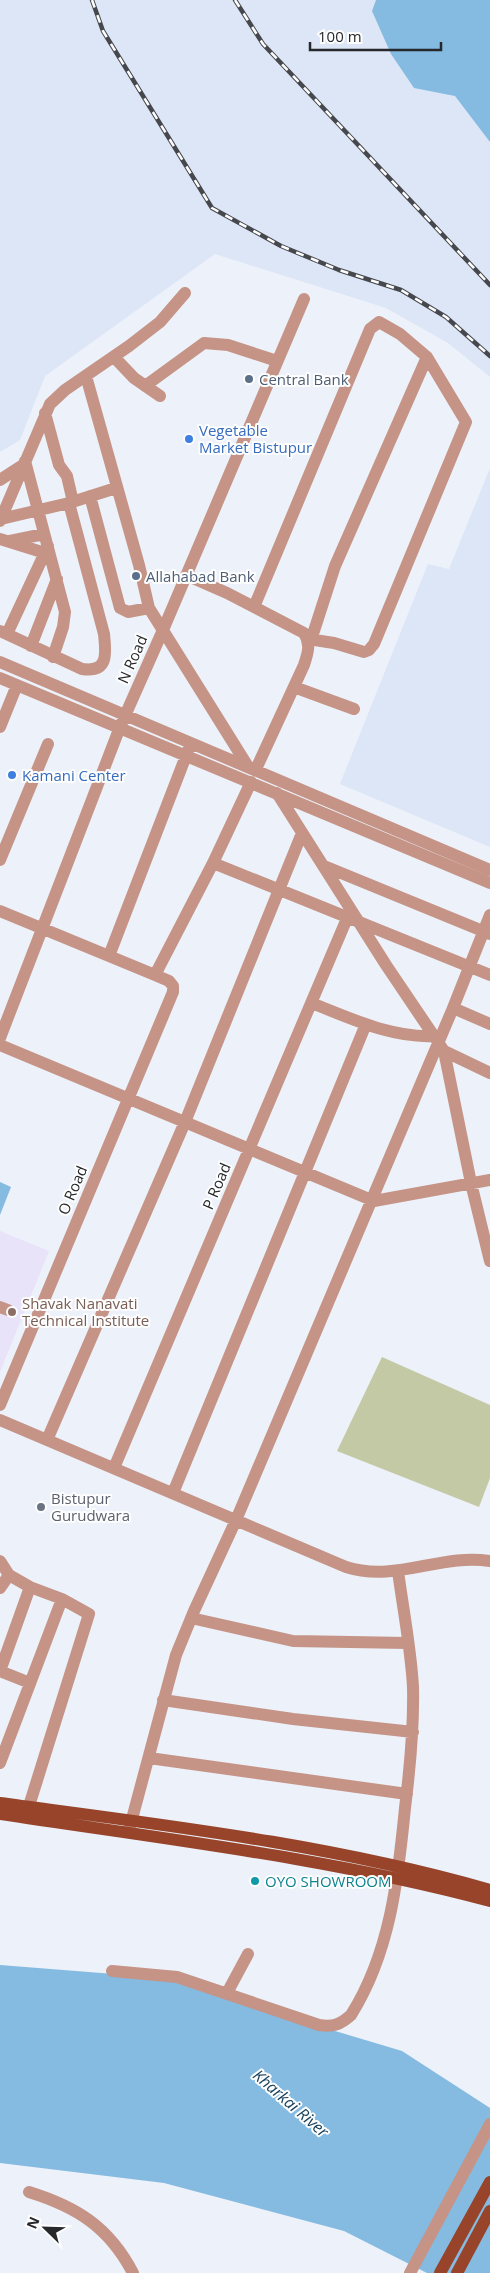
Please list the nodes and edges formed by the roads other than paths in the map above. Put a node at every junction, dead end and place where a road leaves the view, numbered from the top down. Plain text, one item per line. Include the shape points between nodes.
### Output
1 (185, 293) dead end
2 (304, 298) dead end
3 (114, 357) junction
4 (427, 357) junction
5 (277, 361) junction
6 (86, 376) junction
7 (145, 386) junction
8 (160, 396) dead end
9 (45, 413) junction
10 (24, 463) junction
11 (0, 480) edge
12 (116, 488) junction
13 (90, 496) junction
14 (71, 502) junction
15 (38, 511) junction
16 (1, 518) edge
17 (5, 540) edge
18 (46, 544) junction
19 (186, 575) junction
20 (57, 579) junction
21 (254, 607) junction
22 (149, 608) junction
23 (163, 630) junction
24 (4, 632) edge
25 (308, 640) junction
26 (31, 646) junction
27 (54, 657) junction
28 (0, 662) edge
29 (0, 678) edge
30 (17, 685) junction
31 (294, 687) junction
32 (354, 710) dead end
33 (125, 714) junction
34 (0, 727) edge
35 (120, 727) junction
36 (191, 742) junction
37 (48, 744) dead end
38 (186, 755) junction
39 (252, 767) junction
40 (251, 782) junction
41 (277, 793) junction
42 (302, 833) junction
43 (0, 860) edge
44 (213, 863) junction
45 (324, 866) junction
46 (490, 870) edge
47 (490, 883) edge
48 (279, 889) junction
49 (0, 910) edge
50 (490, 915) edge
51 (353, 918) junction
52 (42, 928) junction
53 (487, 933) edge
54 (109, 956) junction
55 (470, 966) junction
56 (154, 975) junction
57 (490, 975) edge
58 (311, 1003) junction
59 (453, 1008) junction
60 (366, 1024) junction
61 (490, 1024) edge
62 (0, 1038) edge
63 (438, 1043) junction
64 (0, 1045) edge
65 (490, 1073) edge
66 (128, 1099) junction
67 (185, 1122) junction
68 (249, 1149) junction
69 (306, 1174) junction
70 (490, 1180) edge
71 (470, 1183) junction
72 (371, 1200) junction
73 (490, 1261) edge
74 (0, 1405) edge
75 (0, 1420) edge
76 (47, 1440) junction
77 (114, 1468) junction
78 (173, 1493) junction
79 (236, 1520) junction
80 (0, 1561) edge
81 (490, 1561) edge
82 (398, 1571) junction
83 (9, 1575) junction
84 (30, 1587) junction
85 (0, 1588) edge
86 (62, 1599) junction
87 (190, 1618) junction
88 (407, 1643) junction
89 (0, 1671) edge
90 (30, 1682) junction
91 (163, 1700) junction
92 (413, 1732) junction
93 (148, 1758) junction
94 (0, 1763) edge
95 (407, 1794) junction
96 (0, 1802) edge
97 (29, 1806) junction
98 (0, 1814) edge
99 (131, 1820) junction
100 (129, 1834) junction
101 (398, 1872) junction
102 (490, 1890) edge
103 (490, 1901) edge
104 (248, 1954) dead end
105 (112, 1972) dead end
106 (227, 1993) junction
107 (490, 2124) edge
108 (490, 2182) edge
109 (29, 2192) dead end
110 (490, 2211) edge
111 (133, 2273) edge
112 (410, 2273) edge
113 (440, 2273) edge
114 (457, 2273) edge

1 - 3 street via 160,322
2 - 5 street, N Road
3 - 6 street
3 - 7 street via 122,368
4 - 21 street via 400,334 379,322 370,329
4 - 25 street via 334,566 314,631
4 - 25 street via 466,422 382,625 374,644 364,652 334,643
5 - 7 street via 228,345 204,343
5 - 19 street, N Road
6 - 9 street via 56,397
6 - 12 street
7 - 8 street
9 - 10 street
9 - 14 street via 59,465 67,476
10 - 11 street
10 - 15 street
10 - 16 street
12 - 13 street
12 - 22 street
13 - 14 street
13 - 22 street via 120,608 128,612
14 - 15 street
14 - 27 street via 106,651 104,661 92,670
15 - 16 street
15 - 18 street
17 - 18 street
17 - 18 street
18 - 20 street
18 - 24 street
19 - 21 street
19 - 23 street, N Road
20 - 26 street
20 - 27 street via 65,612
21 - 25 street via 304,633
22 - 23 street
23 - 33 street, N Road
23 - 39 street
24 - 26 street
25 - 31 street via 308,650
26 - 27 street
28 - 33 street
29 - 30 street
30 - 34 street
30 - 35 street
31 - 32 street
31 - 39 street
33 - 35 street, N Road
33 - 36 street
35 - 38 street
35 - 52 street, N Road
36 - 38 street
36 - 39 street
37 - 43 street
38 - 40 street
38 - 54 street
39 - 46 street
40 - 41 street
40 - 44 street
41 - 42 street
41 - 47 street
42 - 45 street
42 - 48 street
44 - 48 street
44 - 56 street
45 - 51 street
45 - 53 street
48 - 51 street
48 - 67 street
49 - 52 street
50 - 53 street
51 - 55 street
51 - 58 street, P Road
51 - 63 street
52 - 54 street
52 - 62 street, N Road
53 - 55 street
54 - 56 street
55 - 57 street
55 - 59 street
56 - 66 street, O Road via 169,981 173,986 172,992
58 - 60 street
58 - 68 street, P Road
59 - 61 street
59 - 63 street
60 - 63 street
60 - 69 street
63 - 65 street
63 - 71 street
63 - 72 street
64 - 66 street
66 - 67 street
66 - 74 street, O Road
67 - 68 street
67 - 76 street
68 - 69 street
68 - 77 street, P Road
69 - 72 street
69 - 78 street
70 - 71 street
71 - 72 street
71 - 73 street
72 - 79 street
75 - 76 street
76 - 77 street
77 - 78 street
78 - 79 street
79 - 82 street via 364,1573
79 - 87 street
80 - 83 street
81 - 82 street via 443,1562
82 - 88 street
83 - 84 street
83 - 85 street
84 - 86 street
84 - 89 street
86 - 90 street
86 - 97 street via 89,1614
87 - 88 street via 293,1640
87 - 91 street
88 - 92 street
89 - 90 street
90 - 94 street
91 - 92 street
91 - 93 street
92 - 95 street
93 - 95 street
93 - 99 street
95 - 101 street
96 - 97 main road
97 - 99 main road
98 - 100 main road
99 - 100 street
99 - 101 main road via 346,1855
100 - 101 main road
101 - 102 main road
101 - 103 main road
101 - 106 street via 396,1895 384,1942 357,2006 343,2022 332,2027 319,2025
104 - 106 street
105 - 106 street via 178,1978
107 - 112 street
108 - 113 main road
109 - 111 street via 82,2214 105,2233
110 - 114 main road

